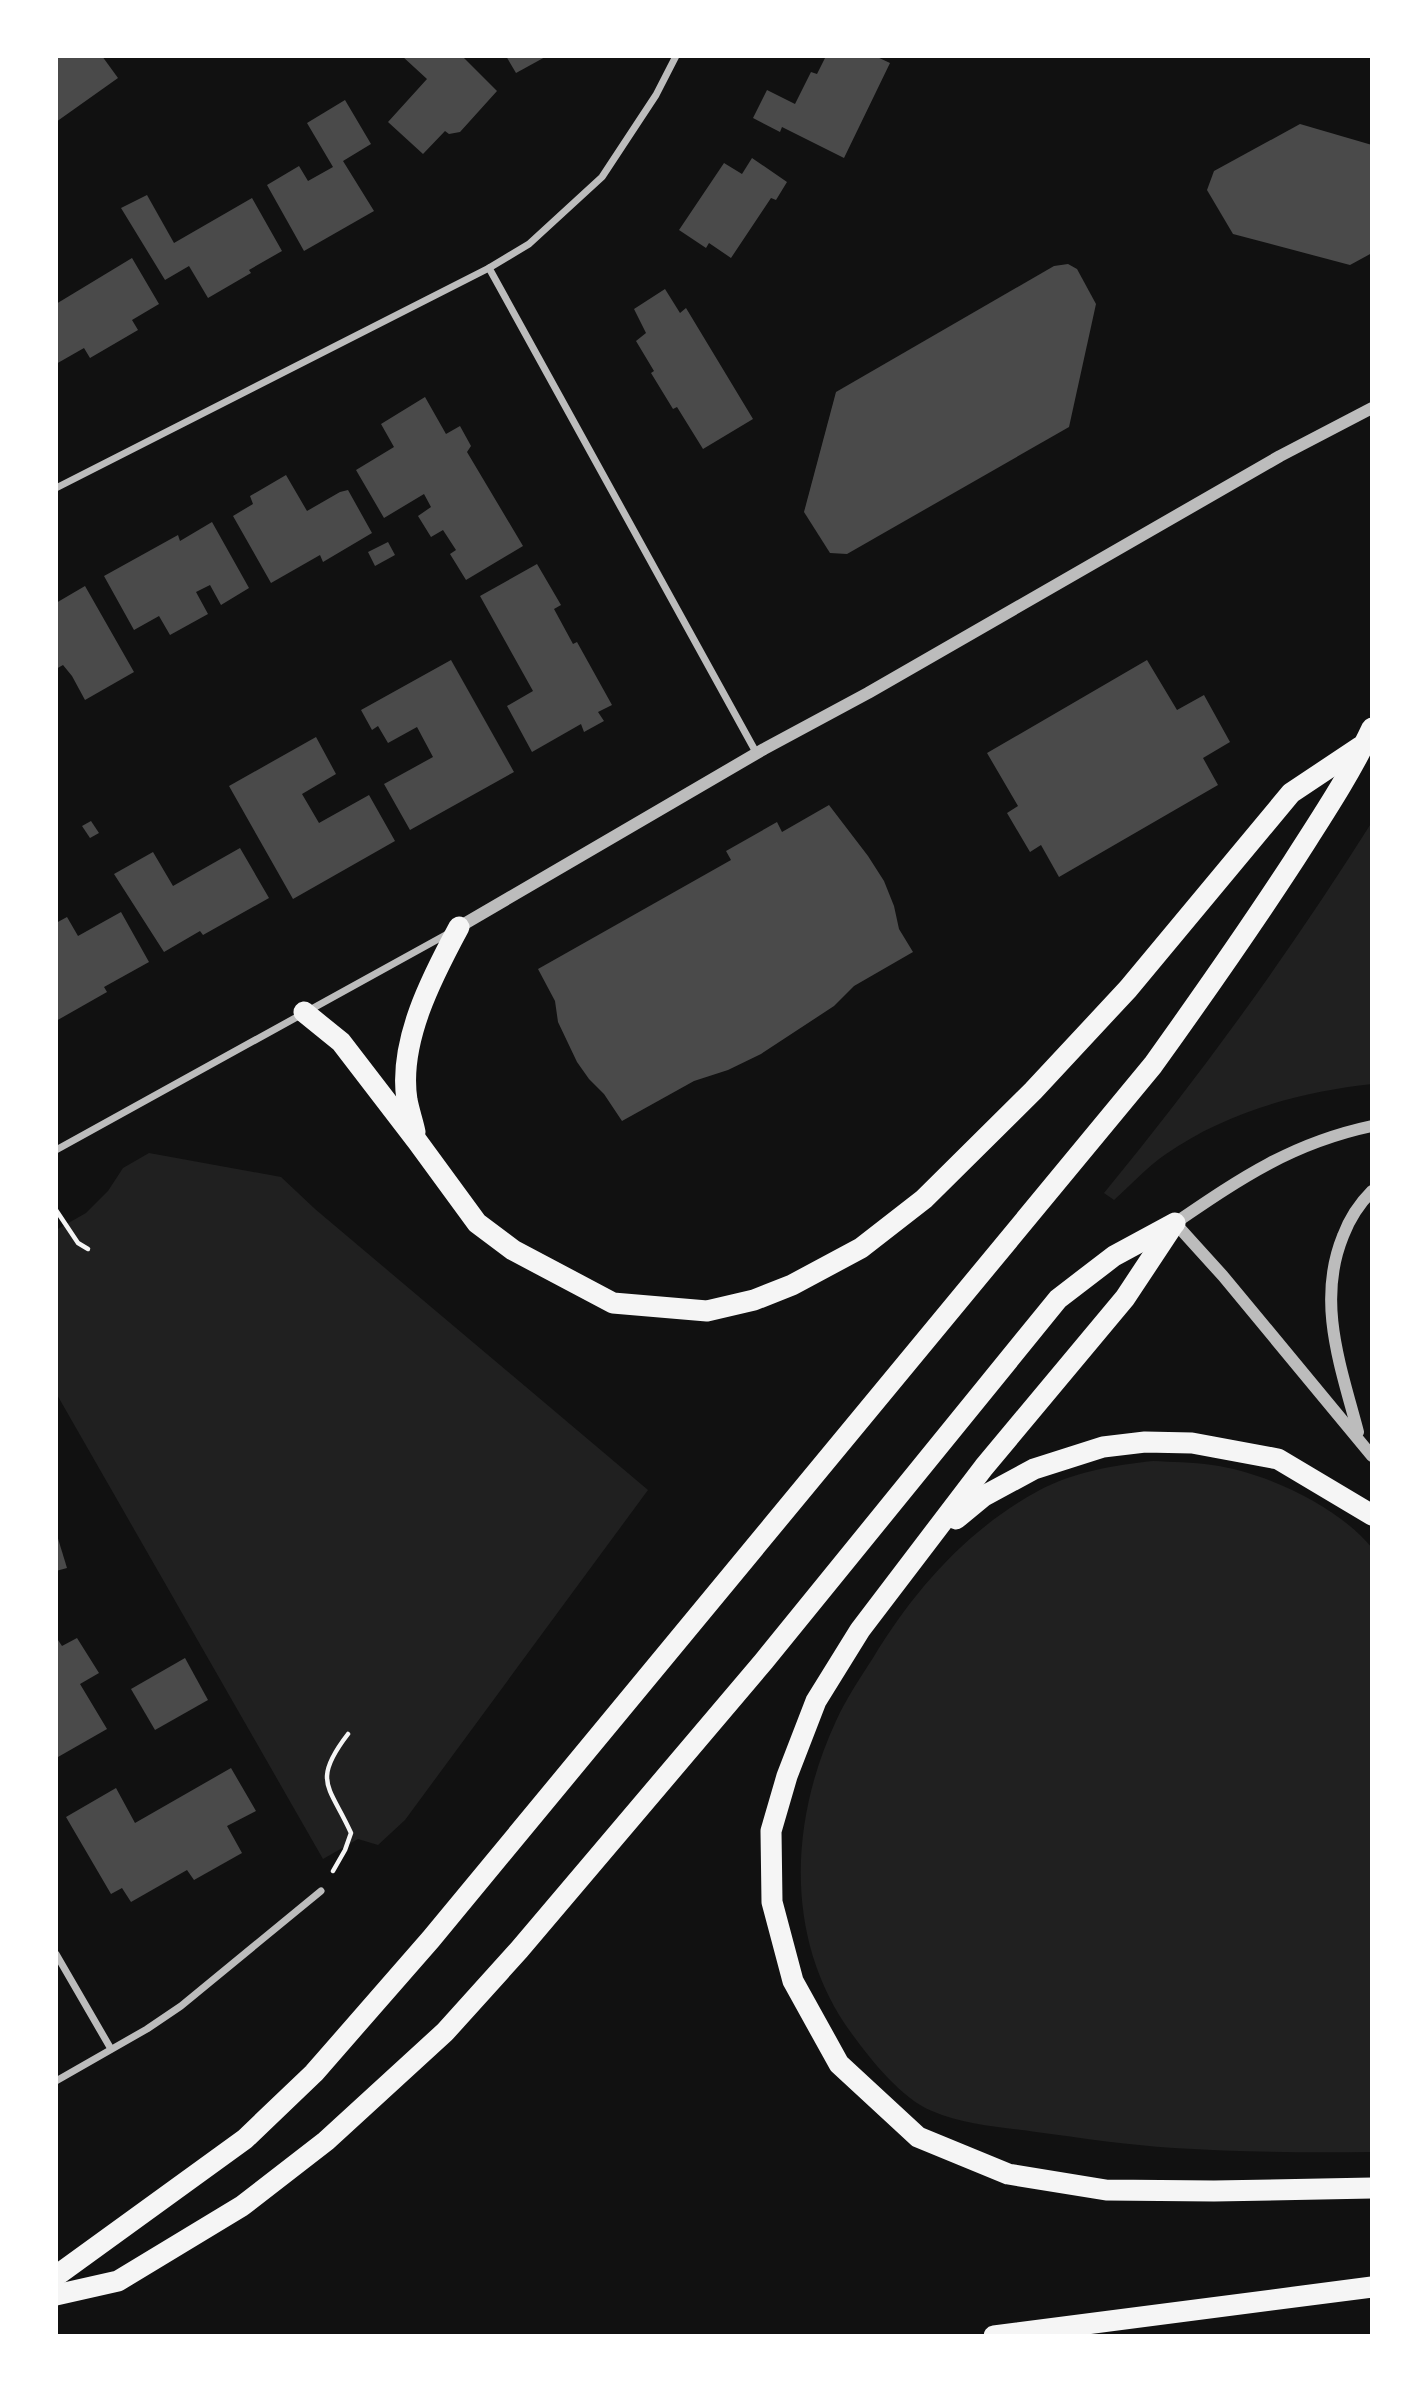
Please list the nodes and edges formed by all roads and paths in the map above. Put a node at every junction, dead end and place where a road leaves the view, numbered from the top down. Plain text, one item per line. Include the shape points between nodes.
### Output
1 (676, 56) edge
2 (489, 268) junction
3 (1372, 408) edge
4 (56, 488) edge
5 (1368, 736) edge
6 (757, 754) junction
7 (459, 927) junction
8 (303, 1012) junction
9 (1372, 1126) edge
10 (417, 1141) junction
11 (56, 1150) edge
12 (1372, 1191) edge
13 (56, 1210) edge
14 (1175, 1223) junction
15 (89, 1249) dead end
16 (1359, 1440) junction
17 (1372, 1456) edge
18 (1372, 1515) edge
19 (928, 1543) junction
20 (348, 1734) dead end
21 (321, 1891) joint
22 (56, 1954) edge
23 (111, 2049) junction
24 (56, 2081) edge
25 (1372, 2189) edge
26 (56, 2276) edge
27 (1362, 2288) edge
28 (56, 2295) edge
29 (993, 2336) edge

1 - 2 street via 602,177 529,244
2 - 4 street
2 - 6 street
3 - 6 street
5 - 10 highway via 1291,793 1128,989 924,1199 862,1248 792,1285 707,1311 613,1303 513,1250 477,1223
5 - 26 highway via 1276,888 1153,1065 431,1939 314,2073 246,2139
6 - 7 street
7 - 8 street
7 - 10 highway via 433,976 407,1059 407,1100
8 - 10 highway via 341,1042
8 - 11 street
9 - 14 street via 1323,1139 1266,1163
12 - 16 street via 1348,1222 1332,1268 1329,1293 1334,1343
13 - 15 path via 78,1243
14 - 16 street
14 - 19 highway via 1125,1298 984,1467
14 - 28 highway via 1114,1256 1058,1299 755,1672 519,1950 420,2056 326,2141 242,2206 118,2281
16 - 17 street
18 - 19 highway via 1278,1459 1192,1443 1145,1442 1103,1447 1034,1469 984,1496
19 - 25 highway via 860,1630 816,1701 771,1831 772,1902 793,1981 839,2064 918,2137 1008,2174 1106,2190
20 - 21 path via 333,1754 325,1776 351,1833
21 - 23 street via 181,2006
22 - 23 street
23 - 24 street
27 - 29 highway

